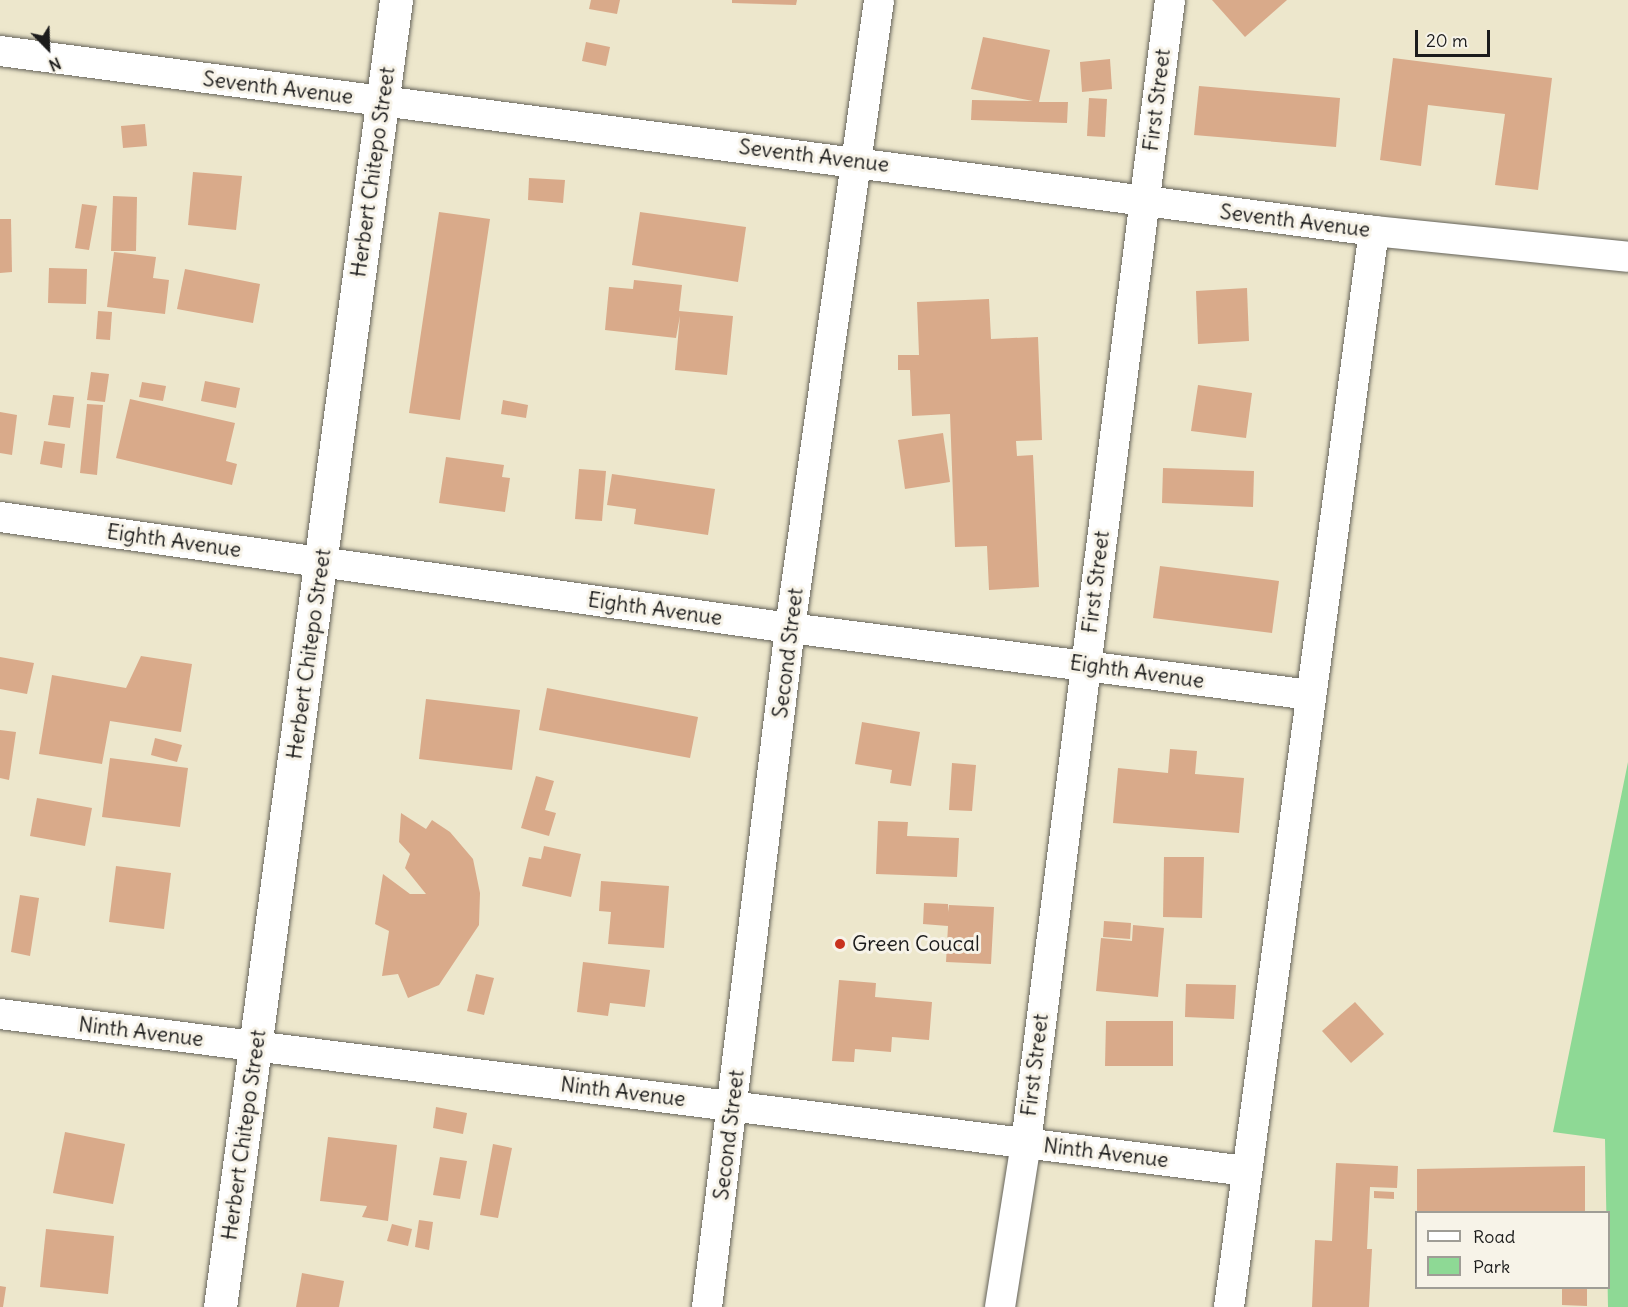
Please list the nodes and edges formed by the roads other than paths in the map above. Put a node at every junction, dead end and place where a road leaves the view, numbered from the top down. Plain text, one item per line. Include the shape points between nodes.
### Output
1 (396, 0) edge
2 (879, 0) edge
3 (1170, 0) edge
4 (0, 51) edge
5 (382, 101) junction
6 (858, 162) junction
7 (1145, 201) junction
8 (1374, 231) junction
9 (1628, 257) edge
10 (0, 517) edge
11 (321, 562) junction
12 (790, 628) junction
13 (1086, 664) junction
14 (1311, 695) junction
15 (0, 1014) edge
16 (255, 1047) junction
17 (733, 1106) junction
18 (1026, 1143) junction
19 (1247, 1171) junction
20 (220, 1307) edge
21 (707, 1307) edge
22 (1000, 1307) edge
23 (1229, 1307) edge

1 - 5 main road, Herbert Chitepo Street
2 - 6 street, Second Street
3 - 7 street, First Street
4 - 5 street, Seventh Avenue
5 - 6 street, Seventh Avenue
5 - 11 main road, Herbert Chitepo Street
6 - 7 street, Seventh Avenue
6 - 12 street, Second Street
7 - 8 street, Seventh Avenue
7 - 13 street, First Street
8 - 9 street, Seventh Avenue
8 - 14 street
10 - 11 street, Eighth Avenue
11 - 12 street, Eighth Avenue
11 - 16 main road, Herbert Chitepo Street
12 - 13 street, Eighth Avenue
12 - 17 street, Second Street
13 - 14 street, Eighth Avenue
13 - 18 street, First Street
14 - 19 street
15 - 16 street, Ninth Avenue
16 - 17 street, Ninth Avenue
16 - 20 main road, Herbert Chitepo Street
17 - 18 street, Ninth Avenue
17 - 21 street, Second Street
18 - 19 street, Ninth Avenue
18 - 22 street, First Street
19 - 23 street

